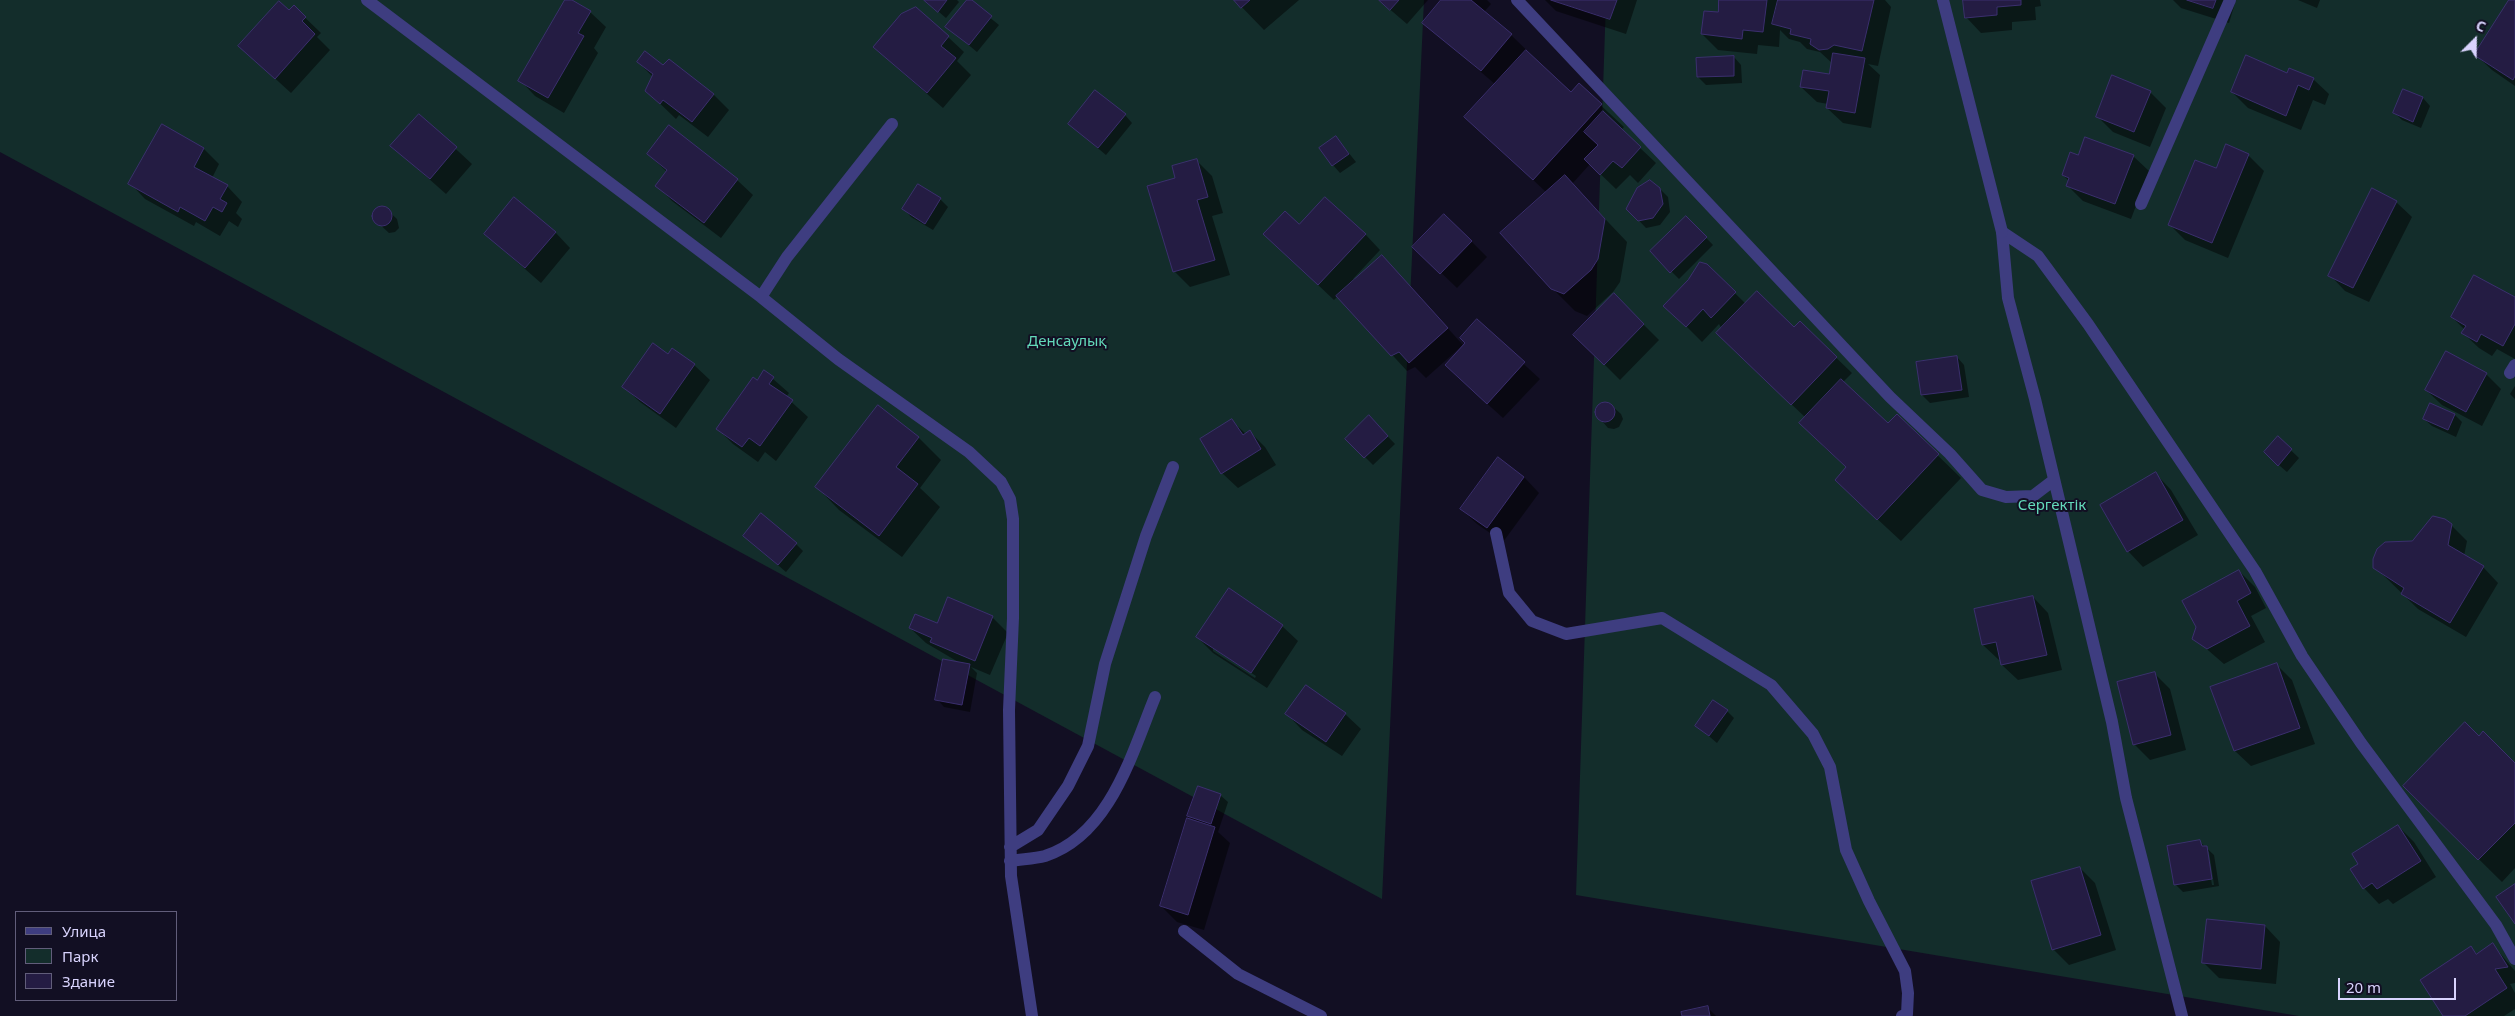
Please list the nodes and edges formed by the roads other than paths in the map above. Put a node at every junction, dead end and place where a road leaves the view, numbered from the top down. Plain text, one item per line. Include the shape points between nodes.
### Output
1 (367, 0) edge
2 (1517, 0) edge
3 (1943, 0) edge
4 (2230, 0) edge
5 (892, 124) dead end
6 (2141, 204) dead end
7 (2002, 232) junction
8 (761, 297) junction
9 (1174, 467) dead end
10 (2054, 480) junction
11 (1496, 533) dead end
12 (1155, 697) dead end
13 (1010, 847) junction
14 (1010, 861) junction
15 (1184, 931) dead end
16 (2515, 959) edge
17 (1032, 1016) edge
18 (1321, 1016) edge
19 (1906, 1016) edge
20 (2182, 1016) edge

1 - 8 street
2 - 10 street via 1982,490 2006,497 2033,496
3 - 7 street
4 - 6 street
5 - 8 street via 787,257
7 - 10 street via 2008,298
7 - 16 street via 2038,256 2088,324 2255,571 2307,664 2361,743 2496,925
8 - 13 street via 838,359 969,452 1001,482 1010,499 1013,519
9 - 13 street via 1146,536 1105,664 1088,746 1068,786 1038,830
10 - 20 street via 2112,722 2126,798
11 - 19 street via 1509,593 1532,621 1566,634 1662,618 1771,685 1793,710 1813,734 1830,767 1846,850 1905,971 1908,993
12 - 14 street via 1126,773 1100,814 1073,841 1045,856
13 - 14 street
14 - 17 street
15 - 18 street via 1238,974

